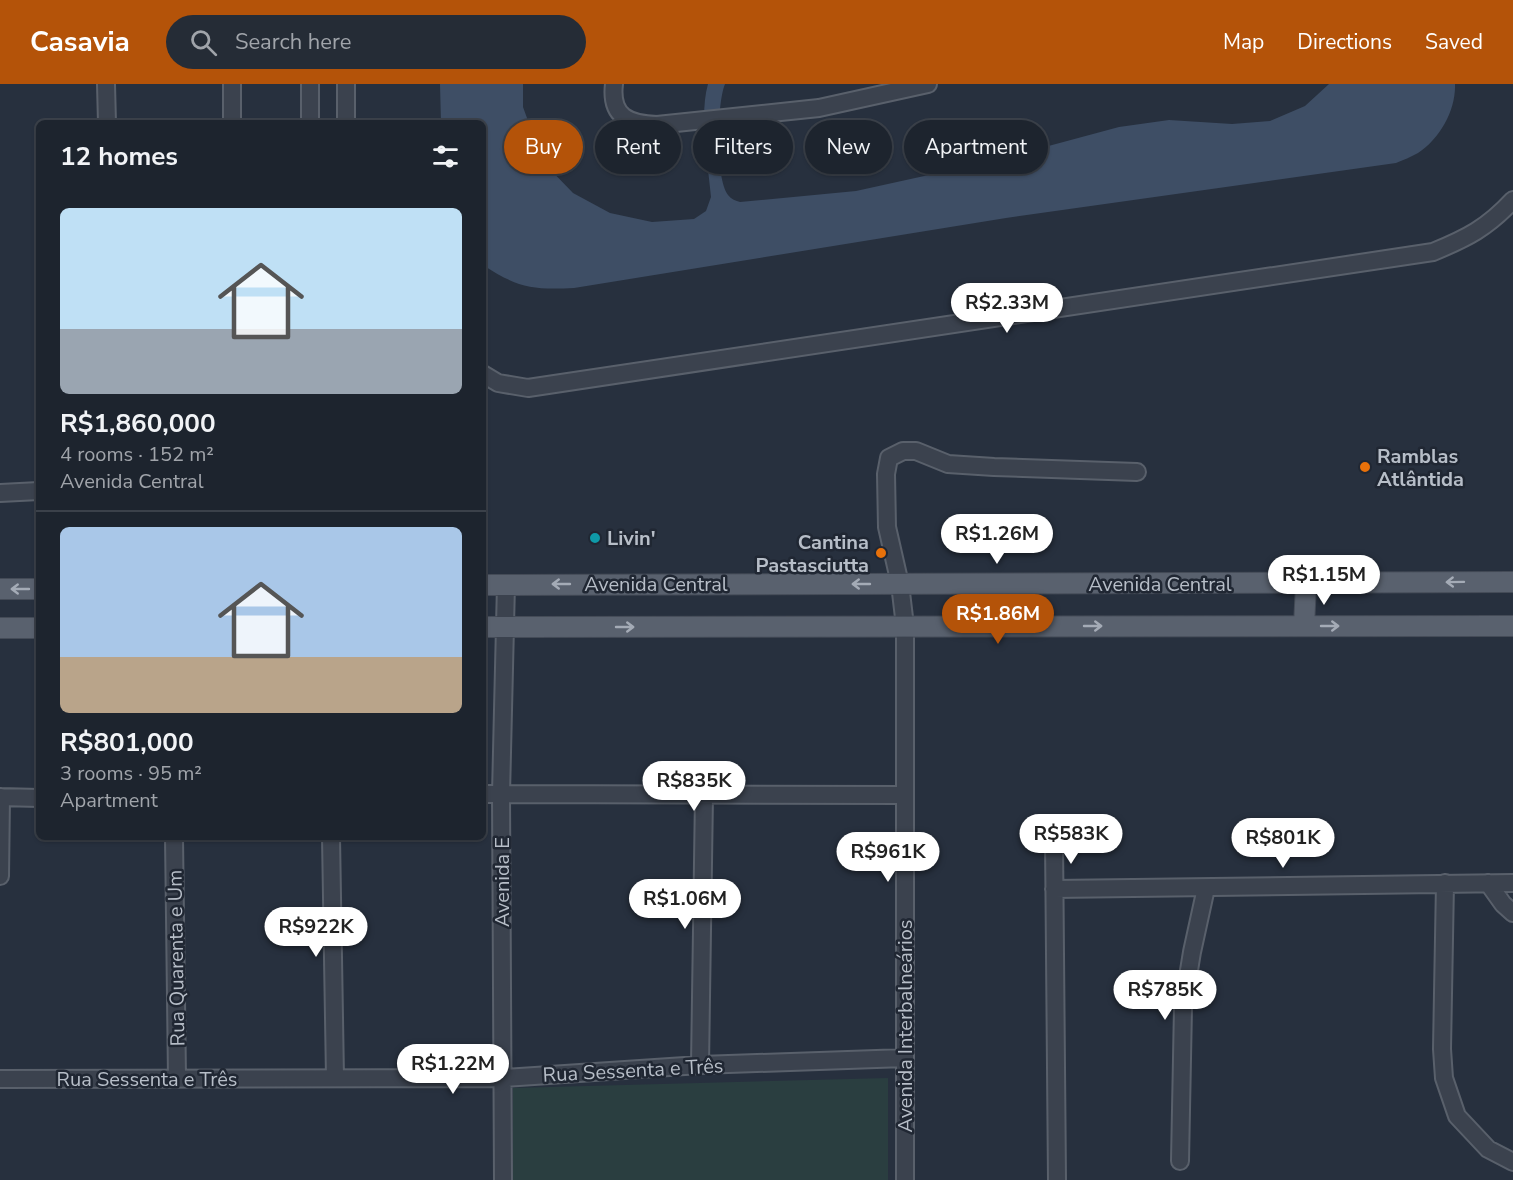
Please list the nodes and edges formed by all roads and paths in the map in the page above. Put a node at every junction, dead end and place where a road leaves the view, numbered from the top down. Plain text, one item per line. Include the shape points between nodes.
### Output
1 (106, 84) edge
2 (232, 84) edge
3 (310, 84) edge
4 (346, 84) edge
5 (614, 84) edge
6 (928, 84) edge
7 (107, 120) edge
8 (232, 120) edge
9 (310, 120) edge
10 (346, 120) edge
11 (1513, 200) edge
12 (486, 376) edge
13 (1137, 472) dead end
14 (36, 491) edge
15 (0, 493) edge
16 (1513, 582) edge
17 (506, 584) junction
18 (900, 584) junction
19 (1306, 584) junction
20 (486, 585) edge
21 (0, 589) edge
22 (36, 589) edge
23 (905, 626) junction
24 (1304, 626) junction
25 (1513, 626) edge
26 (486, 627) edge
27 (503, 627) junction
28 (0, 628) edge
29 (36, 628) edge
30 (486, 794) edge
31 (501, 794) junction
32 (704, 795) junction
33 (905, 795) junction
34 (0, 797) edge
35 (36, 798) edge
36 (174, 840) edge
37 (331, 840) edge
38 (1054, 840) dead end
39 (0, 876) edge
40 (1445, 883) junction
41 (1488, 883) junction
42 (1513, 883) edge
43 (1206, 888) junction
44 (1054, 889) junction
45 (1513, 913) edge
46 (905, 1058) junction
47 (700, 1065) junction
48 (177, 1078) junction
49 (335, 1078) junction
50 (503, 1078) junction
51 (0, 1079) edge
52 (1180, 1161) dead end
53 (1513, 1162) edge
54 (503, 1180) edge
55 (905, 1180) edge
56 (1057, 1180) edge

1 - 7 street
2 - 8 street
3 - 9 street
4 - 10 street
5 - 6 street via 615,107 626,119 657,125 819,108
11 - 12 street via 1497,218 1467,238 1433,252 528,388 498,383
13 - 18 street, Avenida Interbalneários via 948,464 916,451 903,451 889,458 886,474 888,527
14 - 15 street
16 -> 19 main road, Avenida Central
18 -> 17 main road, Avenida Central
17 - 20 main road, Avenida Central
17 - 27 street, Avenida E
18 - 19 main road, Avenida Central
18 - 23 street, Avenida Interbalneários
19 - 24 main road
22 -> 21 main road
23 -> 24 main road
27 -> 23 main road
23 - 33 street, Avenida Interbalneários
24 -> 25 main road
26 - 27 main road
27 - 31 street, Avenida E
28 - 29 main road
30 - 31 street
31 - 32 street
31 - 50 street, Avenida E
32 - 33 street
32 - 47 street
33 - 46 street, Avenida Interbalneários
34 - 35 street
34 - 39 street
36 - 48 street, Rua Quarenta e Um
37 - 49 street
38 - 44 street
40 - 41 street
40 - 43 street
40 - 53 street via 1444,1078 1457,1116 1488,1149
41 - 42 street
41 - 45 street
43 - 44 street
43 - 52 street via 1183,1007
44 - 56 street
46 - 47 street, Rua Sessenta e Três
46 - 55 street, Avenida Interbalneários
47 - 50 street, Rua Sessenta e Três
48 - 49 street, Rua Sessenta e Três
48 - 51 street, Rua Sessenta e Três
49 - 50 street, Rua Sessenta e Três
50 - 54 street, Avenida E

